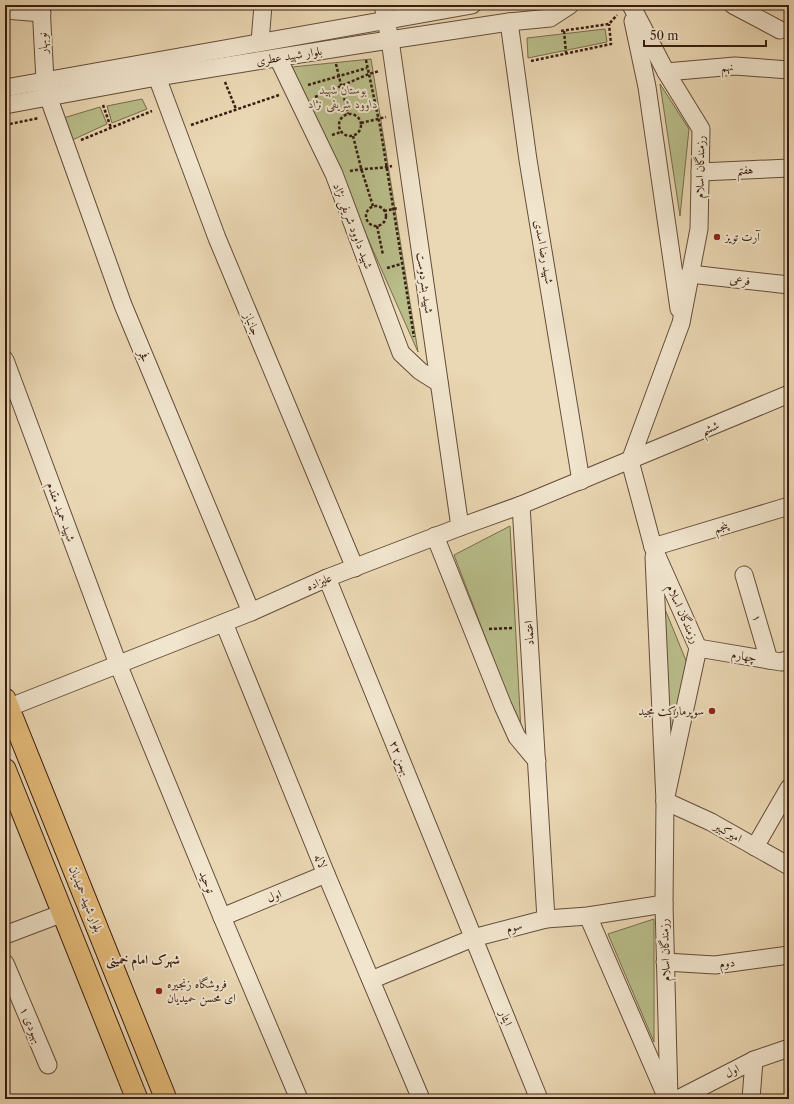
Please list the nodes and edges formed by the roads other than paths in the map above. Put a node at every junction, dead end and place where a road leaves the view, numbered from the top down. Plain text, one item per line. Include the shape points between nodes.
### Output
1 (262, 5) edge
2 (472, 5) edge
3 (570, 5) edge
4 (631, 5) edge
5 (733, 5) edge
6 (42, 9) edge
7 (5, 10) edge
8 (385, 13) edge
9 (510, 22) junction
10 (780, 30) dead end
11 (390, 40) junction
12 (260, 42) junction
13 (278, 58) junction
14 (789, 70) edge
15 (666, 72) junction
16 (157, 77) junction
17 (5, 88) edge
18 (46, 89) junction
19 (5, 105) edge
20 (789, 168) edge
21 (700, 172) junction
22 (690, 274) junction
23 (789, 285) edge
24 (681, 323) junction
25 (5, 360) edge
26 (439, 383) junction
27 (789, 394) edge
28 (630, 461) junction
29 (581, 481) junction
30 (521, 505) junction
31 (789, 506) edge
32 (460, 527) junction
33 (435, 536) junction
34 (653, 547) junction
35 (355, 568) junction
36 (744, 575) dead end
37 (327, 578) junction
38 (251, 612) junction
39 (224, 622) junction
40 (698, 648) junction
41 (769, 660) junction
42 (789, 660) edge
43 (118, 664) junction
44 (6, 705) edge
45 (537, 761) junction
46 (5, 769) edge
47 (789, 788) edge
48 (665, 801) junction
49 (755, 847) junction
50 (789, 866) edge
51 (326, 874) junction
52 (88, 904) junction
53 (664, 904) junction
54 (63, 913) junction
55 (588, 916) junction
56 (222, 917) junction
57 (546, 919) junction
58 (5, 935) edge
59 (473, 938) junction
60 (789, 955) edge
61 (665, 962) junction
62 (5, 963) edge
63 (371, 980) junction
64 (789, 1048) edge
65 (754, 1060) junction
66 (48, 1065) dead end
67 (137, 1099) edge
68 (165, 1099) edge
69 (299, 1099) edge
70 (421, 1099) edge
71 (539, 1099) edge
72 (668, 1099) edge
73 (678, 1099) edge
74 (751, 1099) edge

1 - 12 street
2 - 8 street, بلوار شهید عطری
3 - 9 street, بلوار شهید عطری via 550,18
4 - 15 street, رزمندگان اسلام
4 - 24 street, رزمندگان اسلام via 647,87
5 - 10 street
6 - 7 street
6 - 18 street, نوبهار
8 - 11 street, شهید بشردوست
8 - 12 street, بلوار شهید عطری
9 - 11 street, بلوار شهید عطری
9 - 29 street, شهید رضا اسدی via 528,160
11 - 13 street, بلوار شهید عطری
11 - 26 street, شهید بشردوست
12 - 18 street, بلوار شهید عطری
13 - 16 street, بلوار شهید عطری
13 - 26 street, شهید داوود شریفی نژاد via 334,174 401,353 420,371
14 - 15 street, نهم via 735,66
15 - 21 street, رزمندگان اسلام via 701,130
16 - 18 street, بلوار شهید عطری
16 - 35 street, جانباز via 217,238
17 - 18 street, بلوار شهید عطری
18 - 19 street, بلوار شهید عطری
18 - 38 street, فجر via 123,305
20 - 21 street, هفتم
21 - 22 street, رزمندگان اسلام via 699,229
22 - 23 street, فرعی
22 - 24 street, رزمندگان اسلام
24 - 28 street, رزمندگان اسلام
25 - 43 street, شهید حمید مقدم
26 - 32 street, شهید بشردوست
27 - 28 street, ششم
28 - 29 street, علیزاده
28 - 34 street, رزمندگان اسلام
29 - 30 street, علیزاده
30 - 32 street, علیزاده
30 - 45 street, اعتماد
31 - 34 street, پنجم
32 - 33 street, علیزاده
33 - 35 street, علیزاده
33 - 45 street via 517,737
34 - 40 street, رزمندگان اسلام
34 - 48 street, رزمندگان اسلام
35 - 37 street, علیزاده
36 - 41 street, ۱
37 - 38 street, علیزاده
37 - 59 street, ۲۲ بهمن
38 - 39 street, علیزاده
39 - 43 street, علیزاده
39 - 51 street, لاله
40 - 41 street, چهارم
40 - 48 street, رزمندگان اسلام
41 - 42 street, چهارم
43 - 44 street, علیزاده
43 - 56 street, توحید
44 - 52 main road, بلوار شهید حمیدیان
45 - 57 street, اعتماد
46 - 54 main road
47 - 49 street
48 - 49 street, امیرکبیر via 711,822
48 - 53 street, رزمندگان اسلام
49 - 50 street, امیرکبیر
51 - 56 street, اول
51 - 63 street, لاله
52 - 54 main road
52 - 68 main road, بلوار شهید حمیدیان
53 - 55 street, سوم
53 - 61 street, رزمندگان اسلام
54 - 58 street
54 - 67 main road
55 - 57 street, سوم
55 - 72 street
56 - 69 street, توحید
57 - 59 street, سوم
59 - 63 street, سوم
59 - 71 street, ایثار
60 - 61 street, دوم via 715,965
61 - 72 street, رزمندگان اسلام
62 - 66 street, بهبودی ۱
63 - 70 street, لاله
64 - 65 street, اول
65 - 73 street, اول
65 - 74 street

